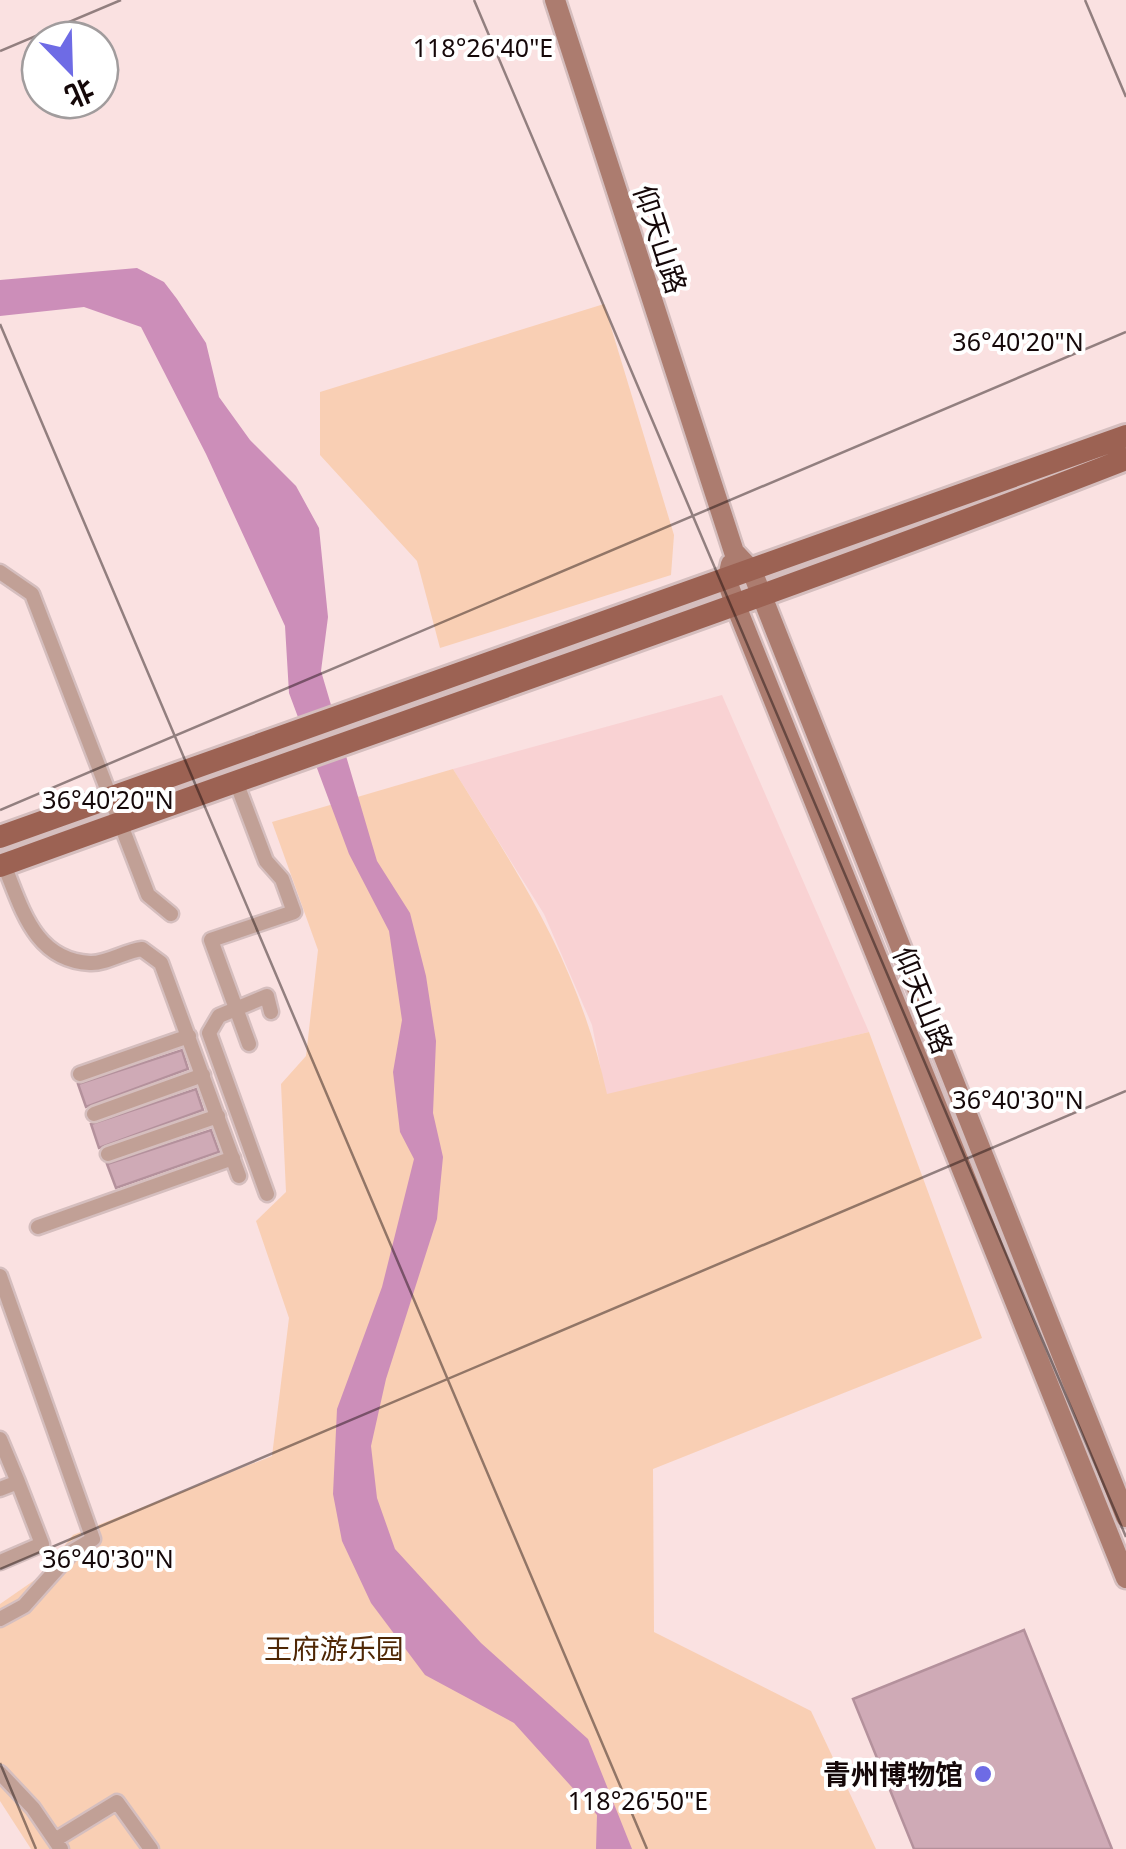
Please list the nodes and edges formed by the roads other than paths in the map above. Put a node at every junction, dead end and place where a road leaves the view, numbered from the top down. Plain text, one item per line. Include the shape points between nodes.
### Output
1 (555, 0) edge
2 (1126, 436) edge
3 (1126, 458) edge
4 (734, 552) junction
5 (0, 572) edge
6 (752, 572) junction
7 (727, 581) junction
8 (762, 596) junction
9 (736, 606) junction
10 (241, 777) junction
11 (110, 797) junction
12 (121, 822) junction
13 (0, 837) edge
14 (2, 866) edge
15 (170, 914) dead end
16 (234, 1010) junction
17 (271, 1012) dead end
18 (189, 1036) junction
19 (249, 1044) dead end
20 (80, 1074) dead end
21 (203, 1075) junction
22 (94, 1114) dead end
23 (218, 1116) junction
24 (108, 1154) dead end
25 (233, 1158) junction
26 (239, 1176) dead end
27 (267, 1194) dead end
28 (38, 1227) dead end
29 (0, 1276) edge
30 (0, 1438) edge
31 (18, 1482) junction
32 (0, 1489) edge
33 (1126, 1517) edge
34 (0, 1562) edge
35 (1126, 1578) edge
36 (0, 1619) edge
37 (0, 1773) edge
38 (58, 1844) edge
39 (151, 1849) edge

1 - 4 main road, 仰天山路
2 - 6 main road
3 - 8 main road
4 - 6 main road, 仰天山路
4 - 7 main road
5 - 11 street via 32,594
6 - 7 main road
6 - 8 main road, 仰天山路
7 - 9 main road, 仰天山路
7 - 11 main road
8 - 9 main road
8 - 33 main road, 仰天山路
9 - 10 main road
9 - 35 main road, 仰天山路
10 - 12 main road
10 - 16 street via 266,861 282,879 294,912 211,940
11 - 12 street
11 - 13 main road
12 - 14 main road
12 - 15 street via 148,895
14 - 18 street via 30,928 55,955 92,964 142,949 161,962
16 - 17 street via 267,996
16 - 19 street
16 - 27 street via 219,1016 209,1033
18 - 20 street
18 - 21 street
21 - 22 street
21 - 23 street
23 - 24 street
23 - 25 street
25 - 26 street
25 - 28 street
29 - 36 street via 92,1539 24,1606
30 - 31 street
31 - 32 street
31 - 34 street via 42,1544
37 - 38 street
38 - 39 street via 117,1802

